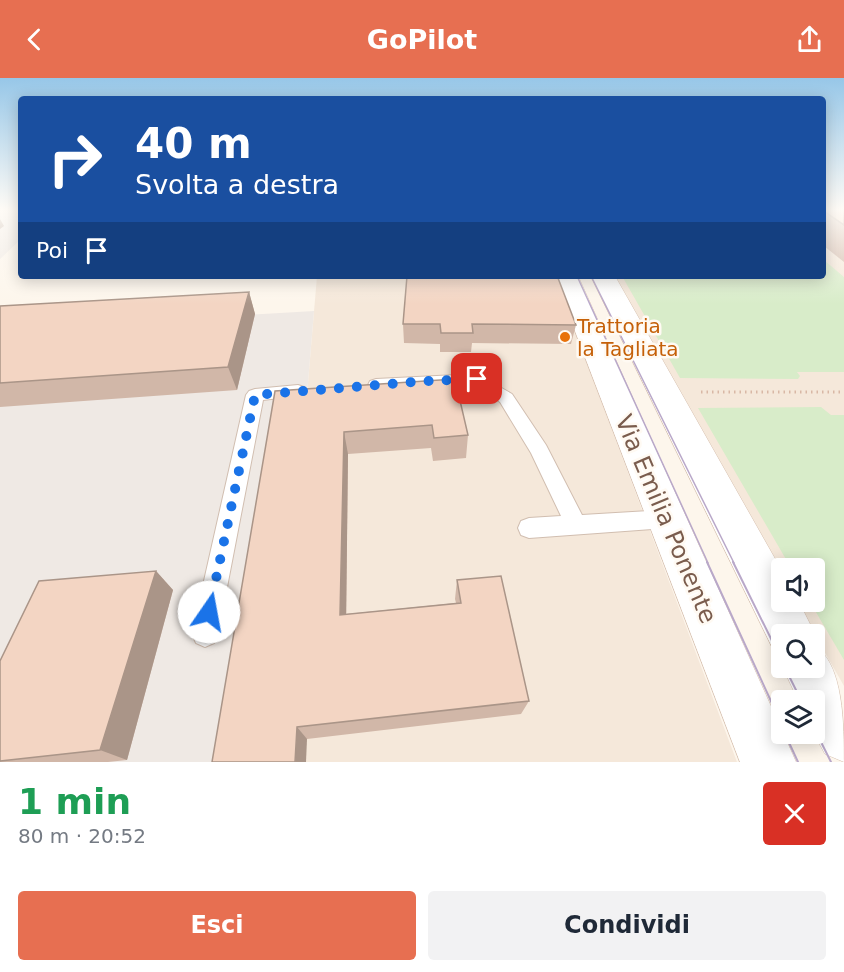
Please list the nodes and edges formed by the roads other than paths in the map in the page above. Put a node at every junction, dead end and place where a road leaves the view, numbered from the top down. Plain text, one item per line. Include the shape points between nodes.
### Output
1 (567, 279) edge
2 (605, 279) edge
3 (358, 386) edge
4 (312, 390) edge
5 (666, 519) junction
6 (576, 525) junction
7 (529, 528) dead end
8 (786, 624) edge
9 (205, 634) dead end
10 (813, 678) edge
11 (844, 735) edge
12 (768, 762) edge

1 - 5 main road, Via Emilia Ponente
2 - 8 main road
3 - 6 lane via 477,379 506,398 539,450
4 - 9 lane via 255,395
5 - 6 lane
5 - 12 main road, Via Emilia Ponente
6 - 7 lane
10 - 11 main road

